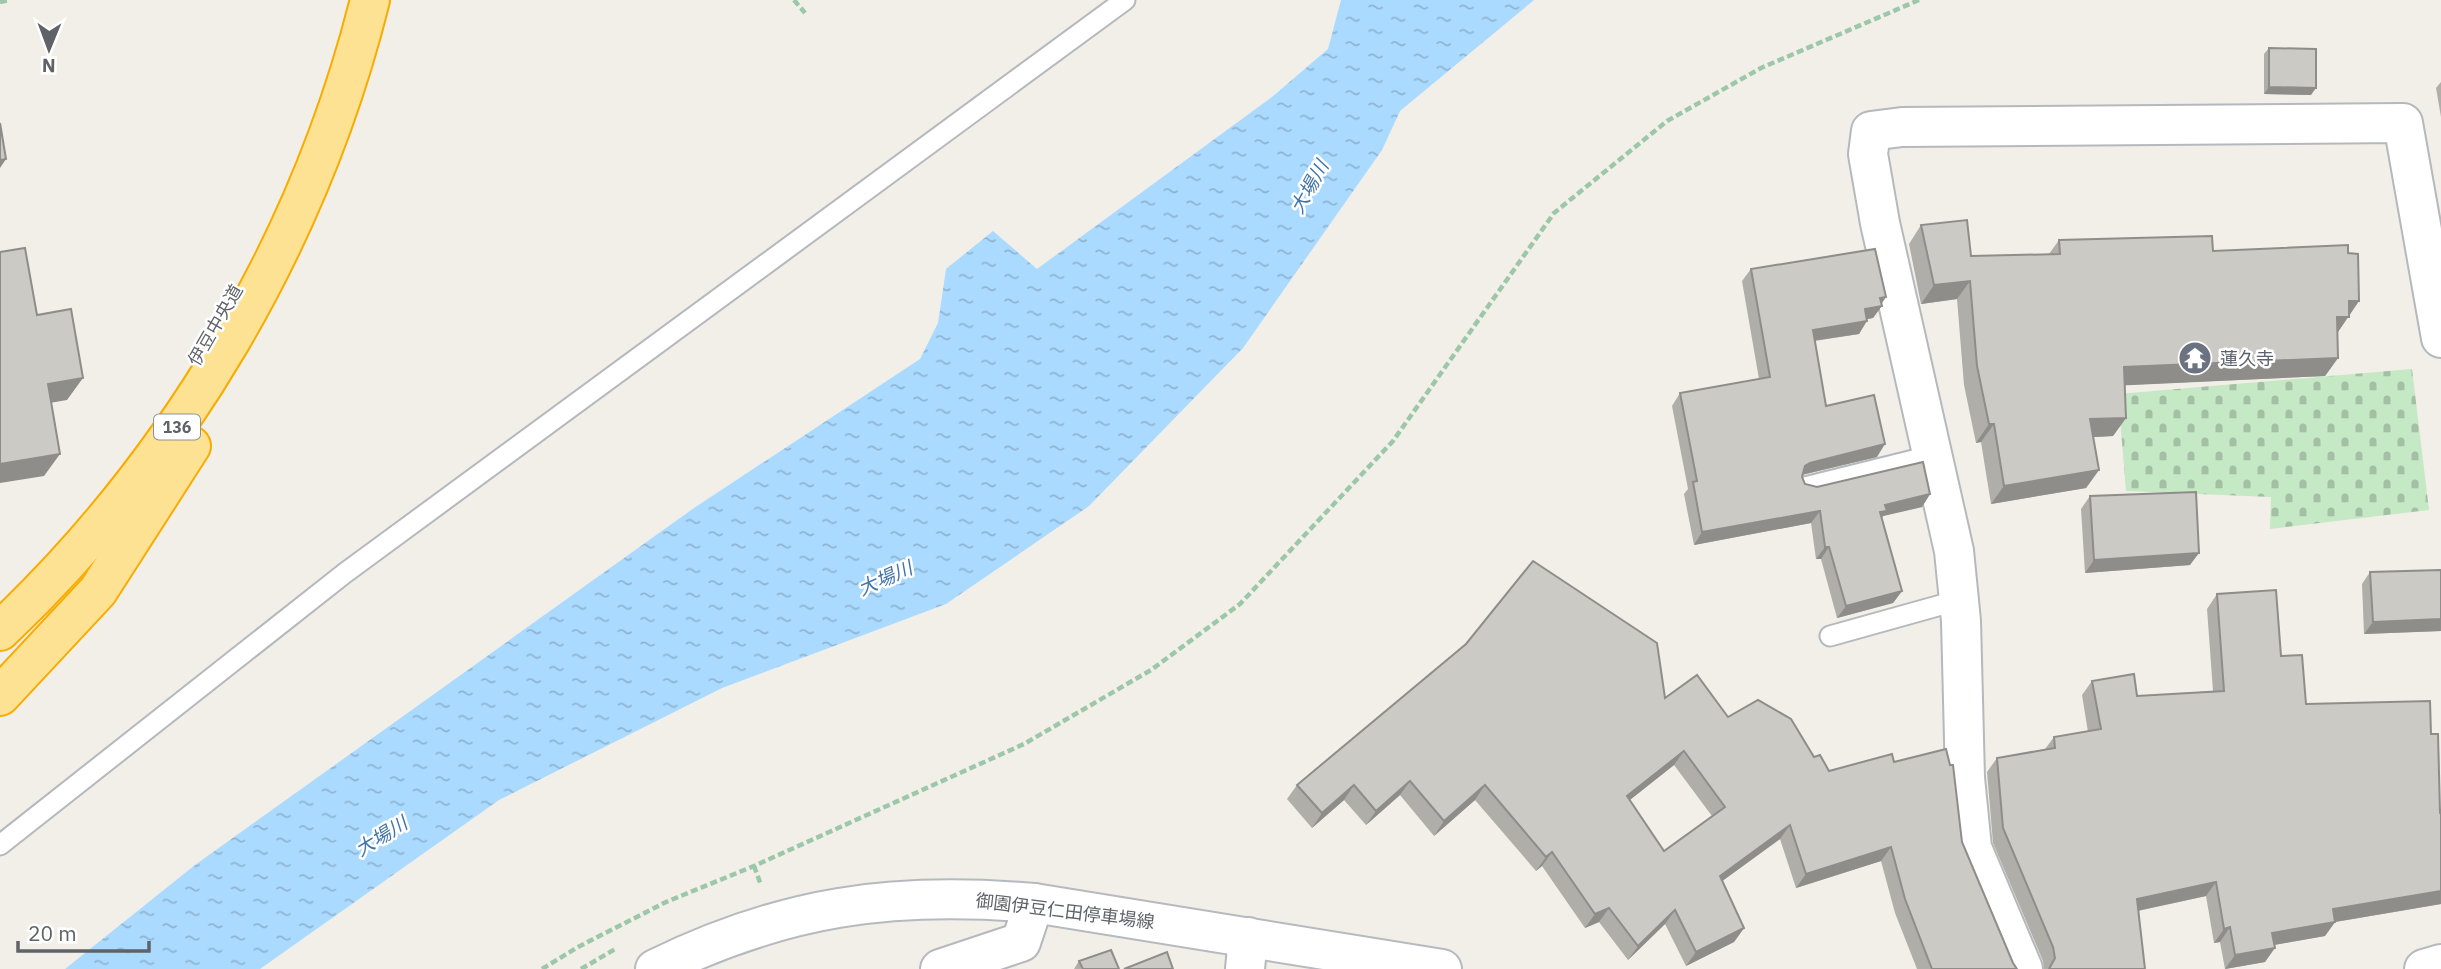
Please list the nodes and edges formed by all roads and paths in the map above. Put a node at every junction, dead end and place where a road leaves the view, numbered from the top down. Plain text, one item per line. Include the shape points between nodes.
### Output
1 (9, 0) edge
2 (350, 0) edge
3 (370, 0) edge
4 (794, 0) edge
5 (1125, 0) edge
6 (1919, 0) edge
7 (0, 2) edge
8 (805, 13) dead end
9 (311, 178) junction
10 (2441, 338) edge
11 (1934, 454) junction
12 (1805, 487) edge
13 (1959, 600) junction
14 (0, 602) edge
15 (0, 631) edge
16 (1830, 636) dead end
17 (0, 696) edge
18 (0, 845) edge
19 (754, 866) junction
20 (762, 889) dead end
21 (1034, 903) junction
22 (1246, 953) edge
23 (2441, 964) edge
24 (542, 969) edge
25 (654, 969) edge
26 (940, 969) edge
27 (1442, 969) edge
28 (2023, 969) edge
29 (2424, 969) edge

1 - 7 path
2 - 14 highway, 伊豆中央道 / 136 via 315,112 286,182 245,273 178,389 70,531
3 - 9 highway, 伊豆中央道 / 136
4 - 8 path
5 - 18 lane via 345,573
6 - 19 path via 1761,68 1667,121 1554,213 1393,441 1240,604 1151,670 1024,744
9 - 15 highway, 伊豆中央道 / 136 via 265,280 184,417 119,506
9 - 17 highway via 281,280 246,353 191,446 99,591
10 - 11 street via 2403,123 1902,127 1871,131 1868,154 1880,223
11 - 12 lane
11 - 13 street
13 - 16 lane
13 - 28 street via 1972,848
19 - 20 path
19 - 24 path via 666,902
21 - 22 street, 御園伊豆仁田停車場線
21 - 25 street, 御園伊豆仁田停車場線 via 912,898 845,904 772,921
21 - 26 street via 1021,942
22 - 27 street, 御園伊豆仁田停車場線
23 - 29 street

